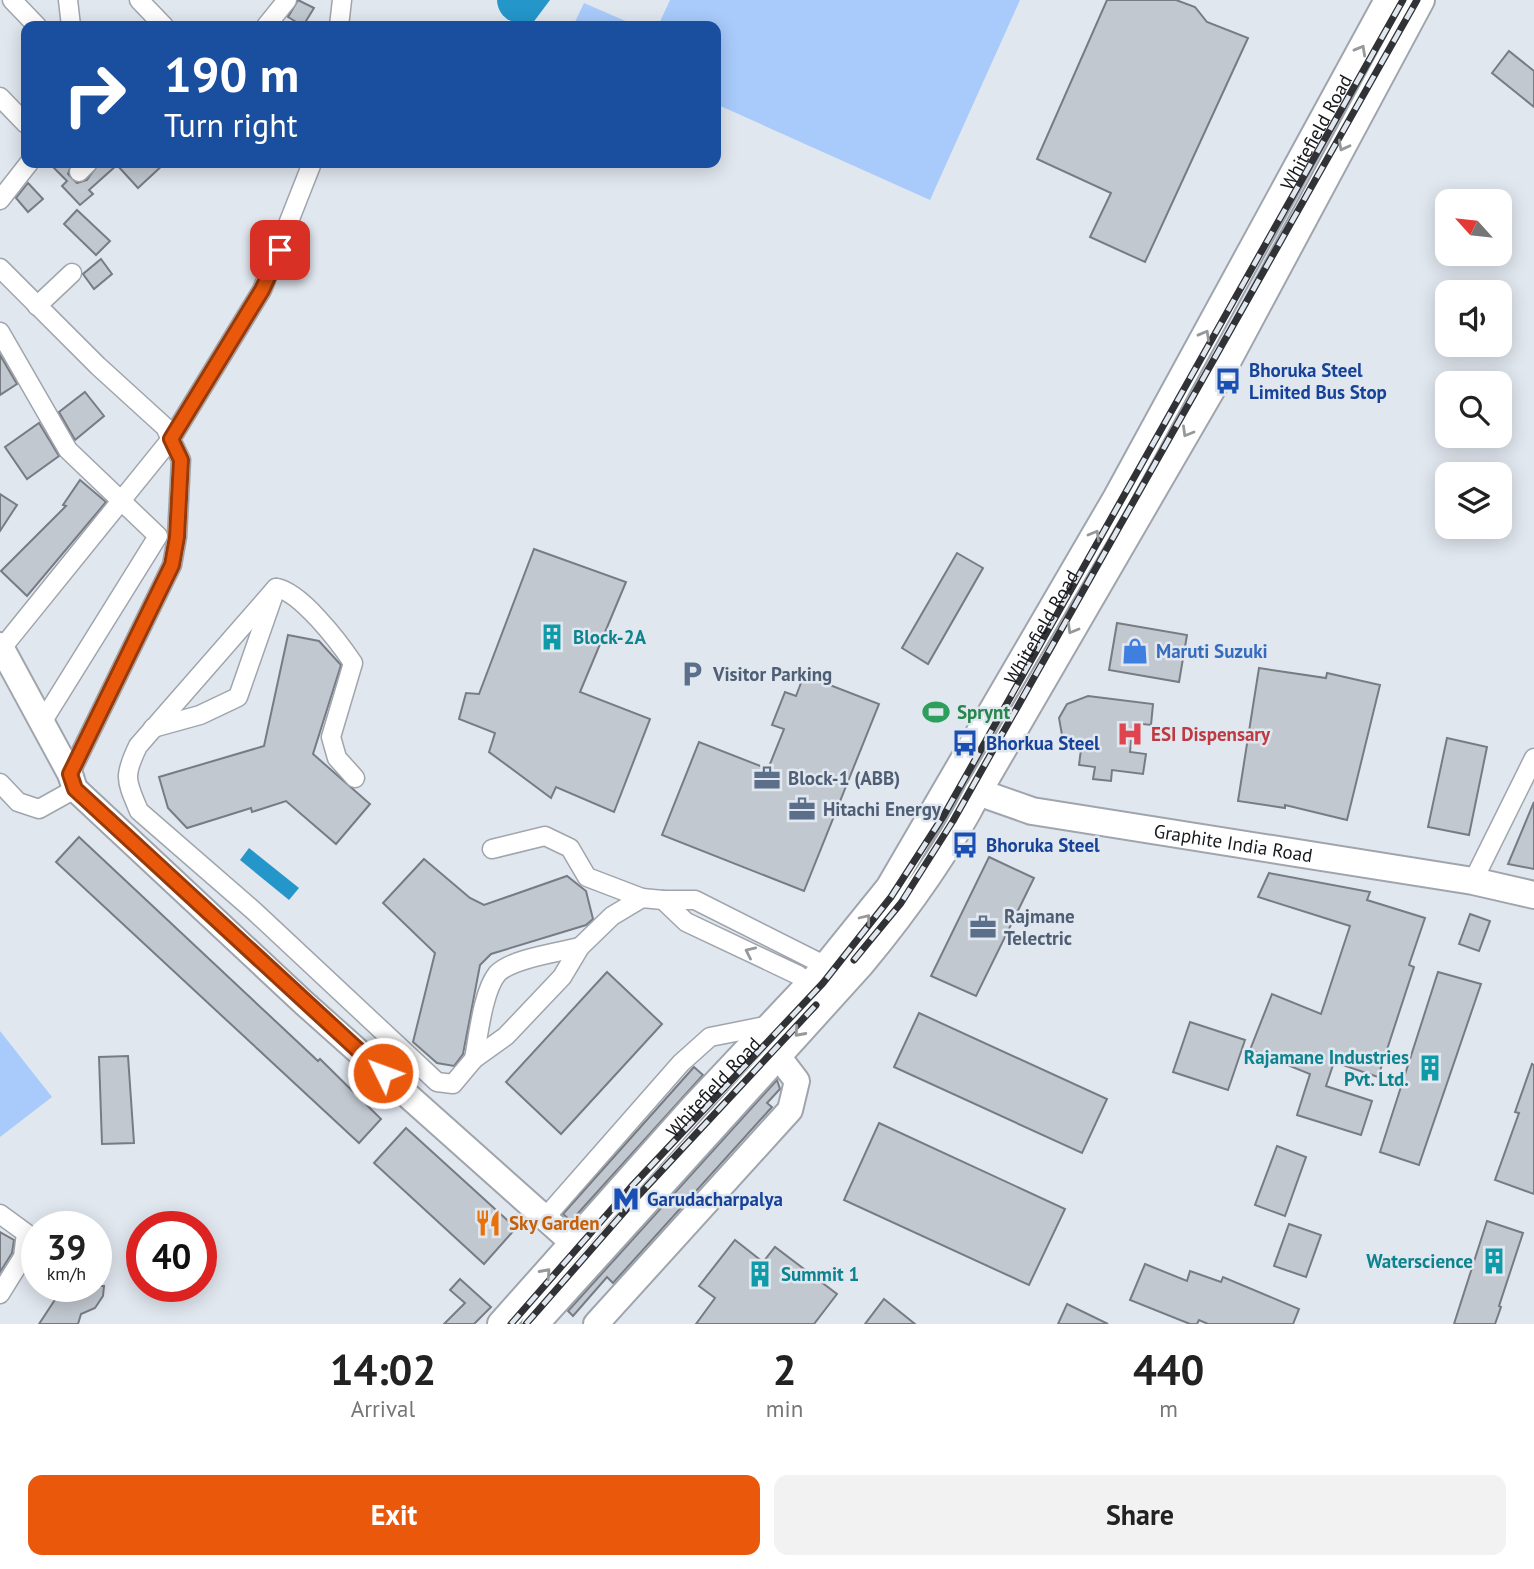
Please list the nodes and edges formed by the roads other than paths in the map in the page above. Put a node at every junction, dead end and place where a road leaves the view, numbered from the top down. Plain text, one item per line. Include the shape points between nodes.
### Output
1 (12, 0) edge
2 (68, 0) edge
3 (139, 0) edge
4 (287, 0) edge
5 (342, 0) edge
6 (1388, 0) edge
7 (1421, 0) edge
8 (32, 21) edge
9 (70, 21) edge
10 (159, 21) edge
11 (270, 21) edge
12 (340, 21) edge
13 (0, 97) edge
14 (21, 119) edge
15 (25, 168) edge
16 (310, 168) edge
17 (0, 200) edge
18 (0, 268) edge
19 (72, 273) dead end
20 (37, 306) junction
21 (0, 332) edge
22 (171, 439) junction
23 (121, 500) junction
24 (276, 588) junction
25 (1, 647) edge
26 (41, 724) junction
27 (152, 728) junction
28 (1534, 758) edge
29 (355, 778) dead end
30 (72, 781) junction
31 (0, 783) edge
32 (978, 792) junction
33 (492, 849) dead end
34 (908, 881) junction
35 (1473, 881) junction
36 (1534, 895) edge
37 (642, 898) junction
38 (663, 900) junction
39 (580, 947) junction
40 (818, 975) junction
41 (771, 1025) junction
42 (778, 1056) junction
43 (474, 1059) junction
44 (0, 1214) edge
45 (544, 1219) junction
46 (573, 1243) junction
47 (0, 1294) edge
48 (599, 1323) edge
49 (501, 1324) edge
50 (534, 1324) edge

1 - 8 street
2 - 9 street
3 - 10 street
4 - 11 street
5 - 12 street
34 -> 6 main road, Whitefield Road
7 -> 32 main road, Whitefield Road via 1220,375
13 - 14 street
15 - 17 street
16 - 22 street via 262,290
18 - 20 street
19 - 20 street
20 - 22 street via 165,427
21 - 23 street via 68,450
22 - 23 street
22 - 30 street via 181,460 172,565
23 - 25 street
23 - 26 street via 158,536
24 - 27 street
24 - 27 street via 238,697 200,715
24 - 29 street via 292,593 353,663 331,737 337,758
25 - 26 street
26 - 30 street
27 - 43 street via 126,771 139,811 437,1082 453,1084
28 - 35 street
30 - 31 street via 39,809 18,802
30 - 45 street via 304,1003
32 - 34 main road, Whitefield Road via 958,832
32 - 35 main road, Graphite India Road via 1032,811
33 - 37 street via 545,836 570,848 587,877
40 -> 34 main road, Whitefield Road via 866,919
34 -> 42 main road, Whitefield Road via 883,939
35 - 36 main road, Graphite India Road
37 - 38 street
37 - 39 street via 612,916
40 -> 38 street via 798,975 686,922
38 - 40 street via 695,900
39 - 43 street via 562,977 506,1036
39 - 43 street via 516,963 497,974 486,1001
40 - 41 main road, Whitefield Road
41 - 45 street via 710,1037 681,1063
41 - 46 main road, Whitefield Road
42 - 48 street via 797,1081 790,1110
42 - 50 main road, Whitefield Road
44 - 47 street via 26,1233 23,1257
45 - 46 street
49 -> 46 main road, Whitefield Road

